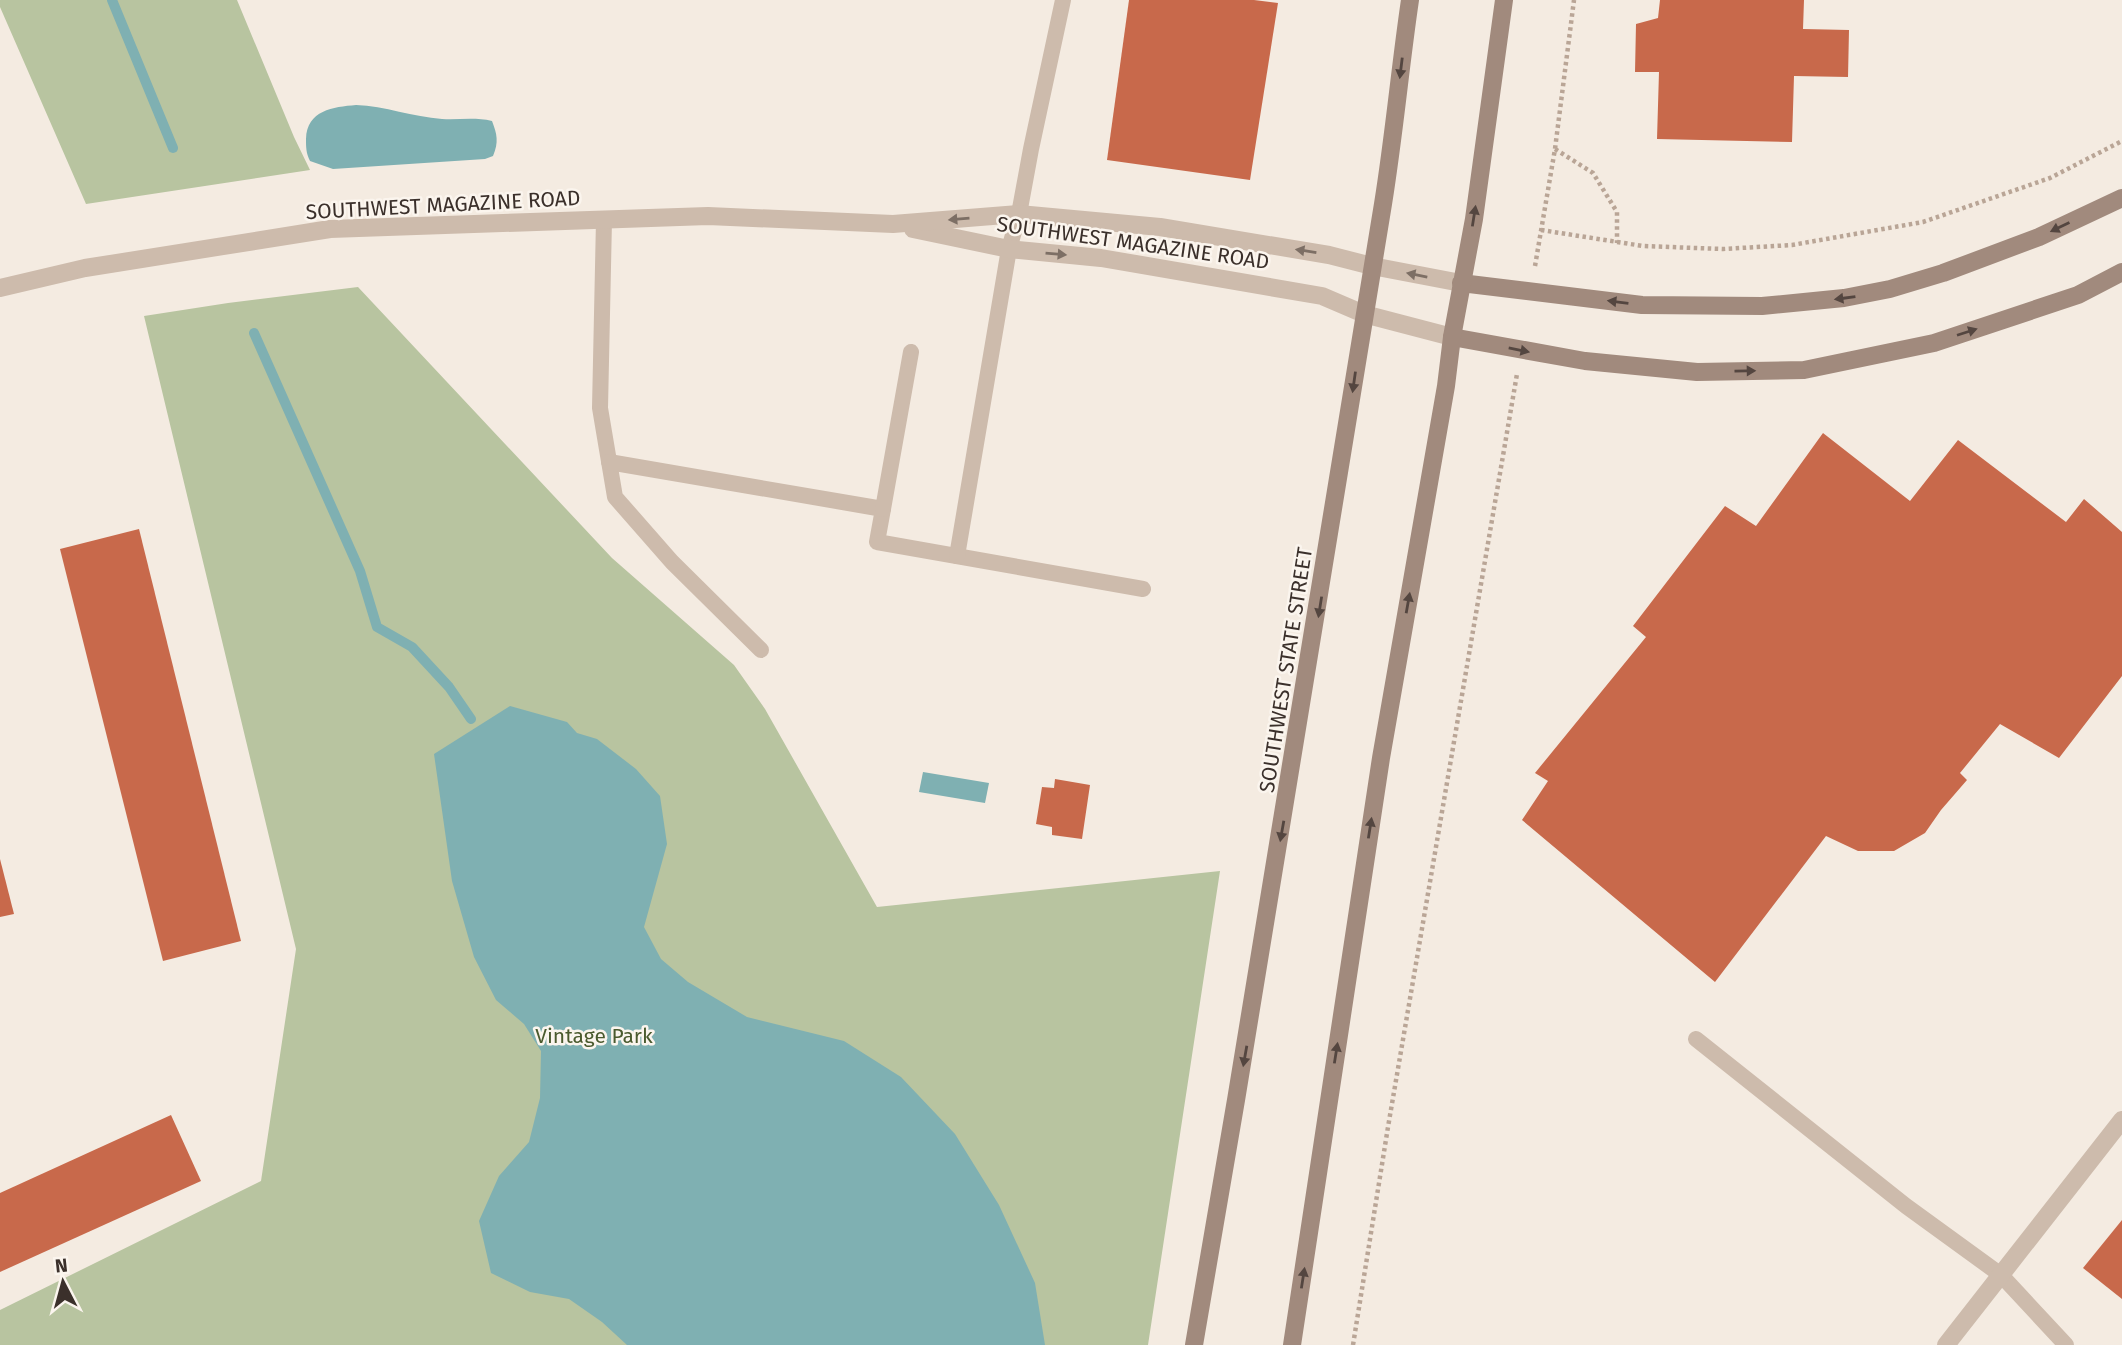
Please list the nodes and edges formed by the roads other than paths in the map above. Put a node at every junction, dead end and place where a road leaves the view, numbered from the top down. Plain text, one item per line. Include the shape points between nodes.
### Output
1 (1063, 0) edge
2 (1410, 0) edge
3 (1504, 0) edge
4 (2122, 198) edge
5 (1020, 214) junction
6 (604, 220) junction
7 (893, 224) junction
8 (1009, 249) junction
9 (1372, 266) junction
10 (2122, 272) edge
11 (1461, 283) junction
12 (0, 288) edge
13 (1364, 314) junction
14 (1452, 337) junction
15 (911, 352) dead end
16 (609, 462) junction
17 (883, 509) junction
18 (957, 556) junction
19 (1143, 589) dead end
20 (761, 650) dead end
21 (1696, 1039) dead end
22 (2122, 1120) edge
23 (2001, 1275) junction
24 (1194, 1345) edge
25 (1293, 1345) edge
26 (1945, 1345) edge
27 (2066, 1345) edge

1 - 5 lane
2 -> 9 main road, SOUTHWEST STATE STREET
11 -> 3 main road
4 -> 11 main road via 2039,237 1943,273 1844,298 1762,306 1642,305
5 -> 7 street, SOUTHWEST MAGAZINE ROAD
5 - 8 lane
9 -> 5 street, SOUTHWEST MAGAZINE ROAD via 1160,227
6 - 7 street, SOUTHWEST MAGAZINE ROAD via 708,216
6 - 12 street, SOUTHWEST MAGAZINE ROAD via 330,229 85,268
6 - 16 lane via 600,408
7 - 8 street, SOUTHWEST MAGAZINE ROAD
8 -> 13 street, SOUTHWEST MAGAZINE ROAD via 1101,258 1265,285 1322,296
8 - 18 lane
11 -> 9 street, SOUTHWEST MAGAZINE ROAD
9 - 13 main road, SOUTHWEST STATE STREET
14 -> 10 main road via 1585,361 1697,372 1804,370 1934,342 2078,295
11 - 14 main road
13 - 14 street, SOUTHWEST MAGAZINE ROAD
13 -> 24 main road, SOUTHWEST STATE STREET via 1322,592
25 -> 14 main road via 1381,758
15 - 17 lane
16 - 17 lane
16 - 20 lane via 615,497 672,562
17 - 18 lane via 877,542
18 - 19 lane
21 - 23 lane via 1906,1206
22 - 23 street
23 - 26 street
23 - 27 lane

